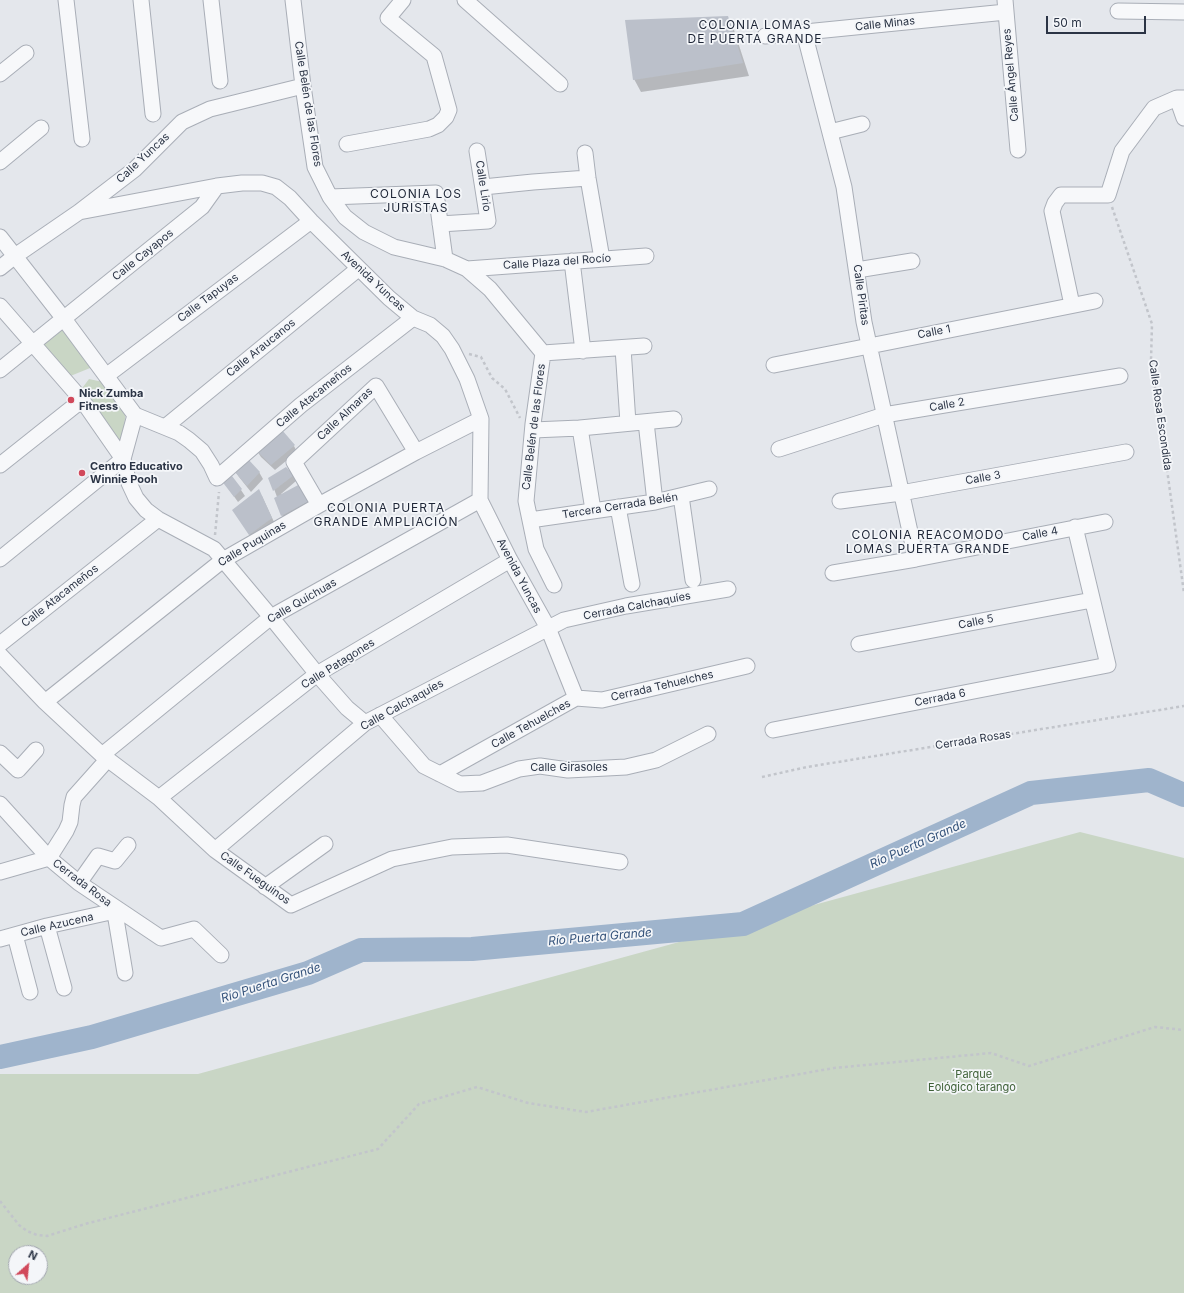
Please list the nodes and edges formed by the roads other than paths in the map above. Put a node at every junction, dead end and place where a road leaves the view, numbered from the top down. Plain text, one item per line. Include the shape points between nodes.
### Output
1 (66, 0) edge
2 (141, 0) edge
3 (211, 0) edge
4 (293, 0) edge
5 (403, 0) edge
6 (465, 0) edge
7 (1005, 6) edge
8 (1118, 11) dead end
9 (1184, 12) edge
10 (804, 32) junction
11 (765, 36) dead end
12 (26, 53) dead end
13 (0, 74) edge
14 (220, 80) dead end
15 (560, 84) dead end
16 (303, 86) junction
17 (1180, 98) edge
18 (153, 114) dead end
19 (1184, 118) edge
20 (862, 124) dead end
21 (41, 128) dead end
22 (830, 132) junction
23 (82, 139) dead end
24 (347, 144) dead end
25 (1018, 150) dead end
26 (477, 151) dead end
27 (585, 153) dead end
28 (0, 162) edge
29 (588, 178) junction
30 (217, 186) junction
31 (483, 187) junction
32 (330, 197) junction
33 (79, 212) junction
34 (311, 220) junction
35 (440, 224) junction
36 (0, 237) edge
37 (15, 256) junction
38 (646, 256) dead end
39 (445, 259) junction
40 (602, 259) junction
41 (572, 261) junction
42 (912, 261) dead end
43 (0, 268) edge
44 (358, 269) junction
45 (467, 269) junction
46 (857, 270) junction
47 (1095, 301) dead end
48 (1072, 305) junction
49 (0, 306) edge
50 (413, 318) junction
51 (64, 319) junction
52 (32, 343) junction
53 (869, 345) junction
54 (644, 346) dead end
55 (623, 348) junction
56 (582, 351) junction
57 (543, 353) junction
58 (774, 365) dead end
59 (0, 370) edge
60 (106, 376) junction
61 (1120, 376) dead end
62 (82, 400) junction
63 (135, 415) junction
64 (884, 415) junction
65 (481, 419) junction
66 (674, 419) dead end
67 (646, 422) junction
68 (628, 423) junction
69 (165, 427) junction
70 (533, 427) junction
71 (580, 428) junction
72 (779, 449) dead end
73 (416, 452) junction
74 (1126, 452) dead end
75 (123, 459) junction
76 (0, 465) edge
77 (709, 489) dead end
78 (901, 493) junction
79 (681, 496) junction
80 (480, 500) junction
81 (840, 501) dead end
82 (655, 502) junction
83 (319, 505) junction
84 (618, 507) junction
85 (594, 510) junction
86 (158, 519) junction
87 (530, 520) junction
88 (1105, 522) dead end
89 (1075, 527) junction
90 (219, 554) junction
91 (916, 559) junction
92 (0, 560) edge
93 (510, 560) junction
94 (833, 573) dead end
95 (693, 580) dead end
96 (632, 584) dead end
97 (554, 585) dead end
98 (728, 589) dead end
99 (1092, 600) junction
100 (272, 617) junction
101 (548, 628) junction
102 (0, 644) edge
103 (859, 644) dead end
104 (0, 655) edge
105 (747, 666) dead end
106 (317, 674) junction
107 (576, 698) junction
108 (45, 702) junction
109 (380, 715) junction
110 (366, 723) junction
111 (773, 730) dead end
112 (708, 734) dead end
113 (36, 750) dead end
114 (0, 753) edge
115 (104, 758) junction
116 (440, 774) junction
117 (159, 798) junction
118 (0, 804) edge
119 (325, 844) dead end
120 (128, 845) dead end
121 (215, 850) junction
122 (49, 858) junction
123 (620, 862) dead end
124 (0, 872) edge
125 (79, 883) junction
126 (265, 887) junction
127 (115, 909) junction
128 (47, 926) junction
129 (15, 935) junction
130 (0, 939) edge
131 (221, 954) dead end
132 (125, 973) dead end
133 (64, 988) dead end
134 (30, 992) dead end

1 - 23 street
2 - 18 street
3 - 14 street
4 - 16 street, Calle Belén de las Flores
5 - 24 street via 388,18 434,56 449,110 438,125 429,129
6 - 15 street
7 - 10 street, Calle Minas
7 - 25 street, Calle Ángel Reyes
8 - 9 street
10 - 11 street, Calle Minas
10 - 22 street, Calle Piritas
12 - 13 street
16 - 32 street, Calle Belén de las Flores via 315,167
16 - 33 street, Calle Yuncas via 210,109 182,122 134,169
17 - 19 street
17 - 48 street via 1154,108 1122,151 1108,195 1061,195 1055,202 1052,210
20 - 22 street
21 - 28 street
22 - 46 street, Calle Piritas via 844,187
26 - 31 street, Calle Lirio
27 - 29 street
29 - 31 street
29 - 40 street
30 - 33 street, Avenida Yuncas
30 - 34 street, Avenida Yuncas via 262,183 276,187
30 - 51 street, Calle Cayapos via 202,207
31 - 35 street, Calle Lirio via 488,221
32 - 35 street via 436,193
32 - 39 street, Calle Belén de las Flores via 345,217 364,232 394,247
33 - 37 street, Calle Yuncas
34 - 44 street, Avenida Yuncas
34 - 60 street, Calle Tapuyas
35 - 39 street
36 - 37 street
37 - 43 street, Calle Yuncas
37 - 51 street
38 - 40 street, Calle Plaza del Rocío
39 - 45 street, Calle Belén de las Flores
40 - 41 street, Calle Plaza del Rocío
41 - 45 street, Calle Plaza del Rocío
41 - 56 street
42 - 46 street
44 - 50 street, Avenida Yuncas
44 - 69 street, Calle Araucanos
45 - 57 street, Calle Belén de las Flores via 490,289
46 - 53 street, Calle Piritas
47 - 48 street, Calle 1
48 - 53 street, Calle 1
49 - 52 street
50 - 65 street, Avenida Yuncas via 430,325 443,336 452,349 468,379
50 - 69 street, Calle Atacameños via 301,405 217,478 202,451 179,433
51 - 52 street, Calle Cayapos
51 - 60 street
52 - 59 street
52 - 62 street
53 - 58 street, Calle 1
53 - 64 street, Calle Piritas
54 - 55 street
55 - 56 street
55 - 68 street
56 - 57 street
57 - 70 street, Calle Belén de las Flores
60 - 63 street
61 - 64 street, Calle 2
62 - 75 street
62 - 76 street
63 - 69 street
63 - 75 street
64 - 72 street, Calle 2
64 - 78 street, Calle Piritas
65 - 73 street, Calle Puquinas
65 - 80 street, Avenida Yuncas
66 - 67 street
67 - 68 street
67 - 82 street
68 - 71 street
70 - 71 street
70 - 87 street, Calle Belén de las Flores via 526,501
71 - 85 street
73 - 83 street, Calle Puquinas
73 - 83 street, Calle Almaras via 376,386 294,462
74 - 78 street, Calle 3
75 - 86 street via 136,498
75 - 92 street
77 - 79 street, Tercera Cerrada Belén
78 - 81 street, Calle 3
78 - 91 street, Calle Piritas
79 - 82 street, Tercera Cerrada Belén
79 - 95 street
80 - 93 street, Avenida Yuncas
80 - 100 street, Calle Quichuas
82 - 84 street, Tercera Cerrada Belén
83 - 90 street, Calle Puquinas
84 - 85 street, Tercera Cerrada Belén
84 - 96 street
85 - 87 street, Tercera Cerrada Belén
86 - 90 street
86 - 102 street, Calle Atacameños
87 - 97 street, Calle Belén de las Flores via 536,549
88 - 89 street, Calle 4
89 - 91 street, Calle 4
89 - 99 street
90 - 100 street
90 - 108 street, Calle Puquinas
91 - 94 street, Calle 4
93 - 101 street, Avenida Yuncas
93 - 106 street, Calle Patagones
98 - 101 street, Cerrada Calchaquíes via 610,610 564,620
99 - 103 street, Calle 5
99 - 111 street, Cerrada 6 via 1108,666
100 - 106 street
100 - 115 street, Calle Quichuas
101 - 107 street, Calle Tehuelches
101 - 109 street, Calle Calchaquíes
104 - 108 street, Calle Fueguinos
105 - 107 street, Cerrada Tehuelches via 602,700
106 - 110 street via 347,708
106 - 117 street, Calle Patagones
107 - 116 street, Calle Tehuelches
108 - 115 street, Calle Fueguinos
109 - 110 street, Calle Calchaquíes
109 - 116 street, Calle Girasoles via 424,766
110 - 121 street, Calle Calchaquíes
112 - 116 street, Calle Girasoles via 656,760 626,767 568,770 540,766 519,769 482,784 460,784
113 - 114 street via 18,770
115 - 117 street, Calle Fueguinos
115 - 122 street, Calle Quichuas via 74,797 70,822
117 - 121 street, Calle Fueguinos
118 - 122 street, Cerrada Rosa
119 - 126 street
120 - 125 street via 115,861 98,856
121 - 126 street, Calle Fueguinos
122 - 124 street
122 - 125 street, Cerrada Rosa
123 - 126 street, Calle Fueguinos via 507,845 452,847 392,859 291,905
125 - 127 street, Cerrada Rosa
127 - 128 street, Calle Azucena
127 - 131 street, Cerrada Rosa via 161,938 194,929
127 - 132 street
128 - 129 street, Calle Azucena
128 - 133 street
129 - 130 street, Calle Azucena
129 - 134 street

